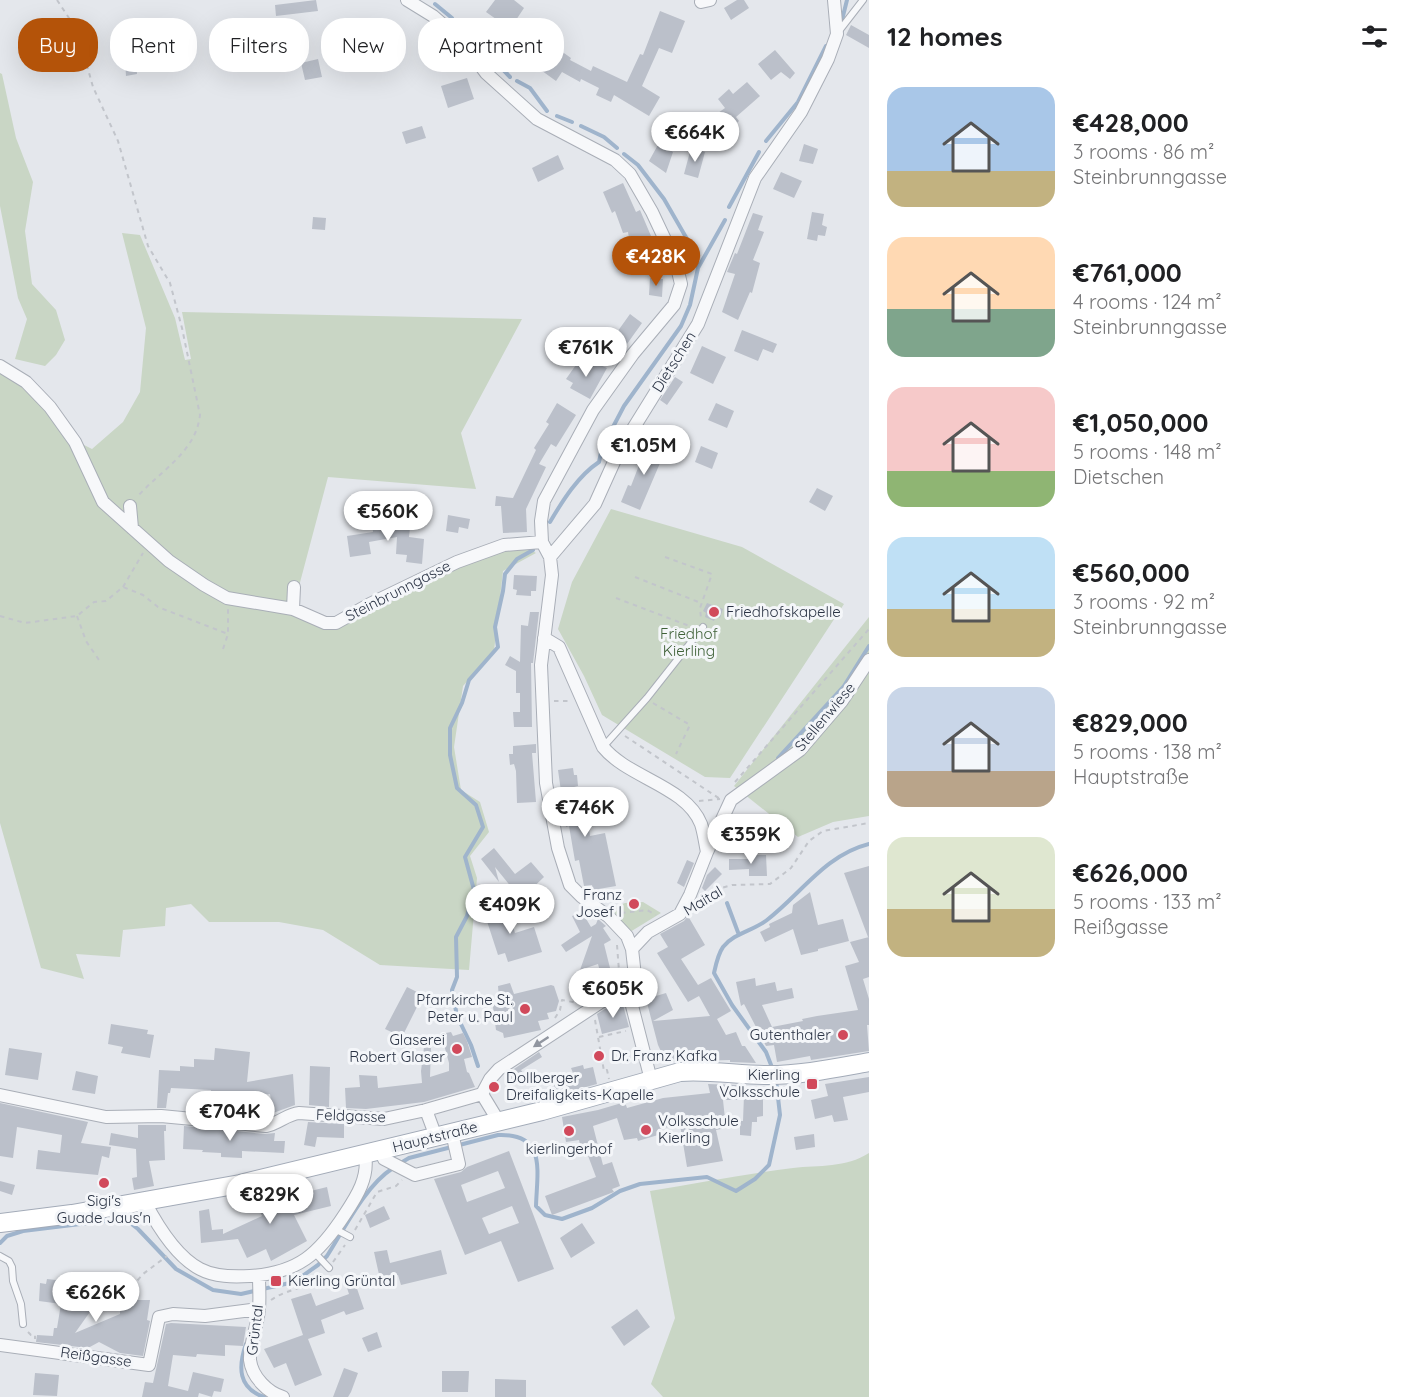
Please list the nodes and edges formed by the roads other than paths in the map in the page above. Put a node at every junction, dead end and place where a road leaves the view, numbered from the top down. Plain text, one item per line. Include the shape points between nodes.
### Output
1 (407, 0) edge
2 (834, 0) edge
3 (863, 0) edge
4 (837, 34) junction
5 (0, 366) edge
6 (130, 506) road end
7 (132, 528) junction
8 (542, 542) junction
9 (550, 557) junction
10 (294, 587) dead end
11 (293, 609) junction
12 (702, 628) road end
13 (544, 638) junction
14 (869, 660) edge
15 (603, 747) junction
16 (707, 852) junction
17 (680, 914) joint
18 (632, 949) junction
19 (629, 994) junction
20 (869, 1062) edge
21 (651, 1080) junction
22 (482, 1094) junction
23 (0, 1095) edge
24 (426, 1110) junction
25 (499, 1122) junction
26 (447, 1137) junction
27 (379, 1156) junction
28 (145, 1202) junction
29 (0, 1223) edge
30 (335, 1229) junction
31 (350, 1237) dead end
32 (315, 1252) junction
33 (0, 1256) edge
34 (329, 1268) dead end
35 (259, 1281) junction
36 (260, 1306) junction
37 (23, 1324) dead end
38 (0, 1345) edge
39 (264, 1391) edge
40 (284, 1397) edge

1 - 8 street via 464,43 486,73 537,119 615,160 630,174 676,263 681,284 674,305 593,410 544,501
2 - 4 street, Dietschen
3 - 4 lane
4 - 9 street, Dietschen via 801,112 755,178 698,324 618,453 595,504
5 - 7 street, Steinbrunngasse via 26,382 50,407 75,442 103,502
6 - 7 street
7 - 11 street, Steinbrunngasse via 168,561 227,598
8 - 9 street
8 - 11 street, Steinbrunngasse via 504,545 457,562 336,623 325,623
9 - 13 street via 552,575
10 - 11 street
12 - 15 lane via 647,699
13 - 15 street via 559,647
13 - 18 street via 541,664 546,783 558,849 570,885 609,917 627,936
14 - 16 street, Stellenwiese via 842,701 800,750 731,800
15 - 16 street via 613,759 690,808 701,824
16 - 17 street, Stellenwiese
17 - 18 street, Maital via 648,932
18 - 19 street via 636,985
19 - 21 street
19 -> 22 street via 607,998 499,1069
20 - 21 main road, Hauptstraße via 805,1074 701,1071
21 - 25 main road, Hauptstraße
22 - 24 street, Hauptstraße
22 - 25 street
23 - 24 street, Feldgasse via 106,1117 160,1116 266,1126 293,1113 372,1120
24 - 26 street
25 - 26 main road, Hauptstraße
26 - 27 main road, Hauptstraße
26 - 27 street via 459,1164 416,1175
27 - 28 main road, Hauptstraße
27 - 30 street via 367,1166 359,1191
28 - 29 main road, Hauptstraße
28 - 35 street via 160,1229 200,1269
30 - 31 lane
30 - 32 street
32 - 34 lane
32 - 35 street via 289,1269
33 - 37 lane via 9,1261 14,1272
35 - 36 street, Grüntal
36 - 38 street, Reißgasse via 205,1316 159,1317 149,1365
36 - 39 street, Grüntal via 250,1360
39 - 40 street, Grüntal

